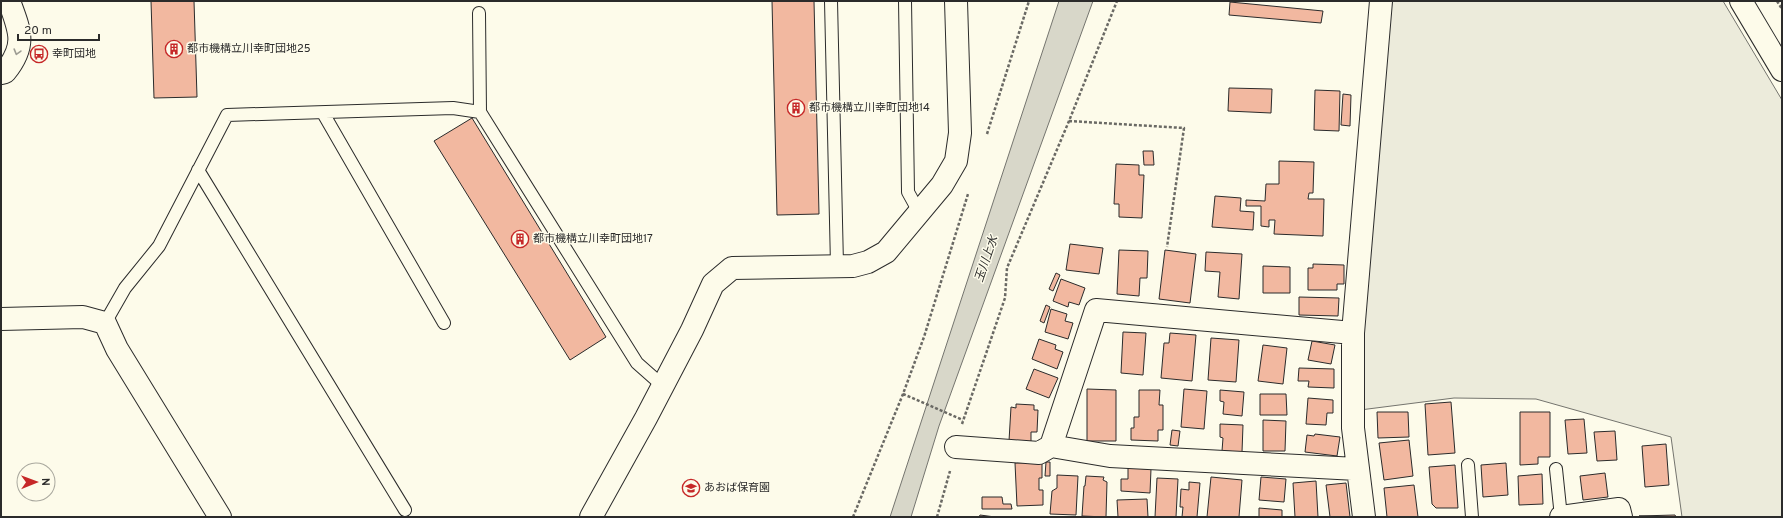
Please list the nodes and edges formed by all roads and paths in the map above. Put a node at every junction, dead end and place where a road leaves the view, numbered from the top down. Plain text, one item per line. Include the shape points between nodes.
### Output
1 (9, 1) edge
2 (831, 1) edge
3 (905, 1) edge
4 (956, 1) edge
5 (1029, 1) edge
6 (1117, 1) edge
7 (1381, 1) edge
8 (1741, 1) edge
9 (1777, 1) edge
10 (1782, 9) edge
11 (479, 13) dead end
12 (1782, 70) edge
13 (1, 73) edge
14 (480, 112) junction
15 (323, 113) junction
16 (1069, 121) junction
17 (986, 137) dead end
18 (198, 170) junction
19 (969, 190) dead end
20 (919, 212) junction
21 (1167, 247) dead end
22 (837, 265) junction
23 (1, 318) edge
24 (104, 323) junction
25 (444, 323) dead end
26 (1353, 333) junction
27 (663, 386) junction
28 (903, 394) junction
29 (963, 420) junction
30 (1051, 446) junction
31 (956, 447) junction
32 (1468, 465) dead end
33 (1357, 469) junction
34 (1556, 469) dead end
35 (405, 510) dead end
36 (220, 517) edge
37 (591, 517) edge
38 (853, 517) edge
39 (938, 517) edge
40 (1364, 517) edge
41 (1472, 517) edge
42 (1561, 517) edge
43 (1621, 517) edge

1 -> 13 street via 20,30 18,49 13,62
2 - 22 lane
3 - 20 lane via 908,192
4 - 20 street via 960,133 956,161 942,185
5 - 17 path
6 - 16 path
7 - 26 street
8 - 12 street
9 - 10 path
11 - 14 lane
14 - 15 lane via 453,108
14 - 27 lane via 637,363
15 - 18 lane via 226,115
15 - 25 lane
16 - 21 path via 1184,128
16 - 29 path via 1007,268 1005,298
18 - 24 lane via 159,246 125,288
18 - 35 lane
19 - 28 path via 924,337
20 - 22 street via 886,252 868,262 853,266
22 - 27 street via 732,268 713,284
23 - 24 street via 83,317
24 - 36 street via 117,350
26 - 30 street via 1096,310
26 - 33 street via 1353,428
27 - 37 street
28 - 29 path
28 - 38 path
29 - 31 path
30 - 31 street via 1039,452
30 - 33 street via 1110,456
31 - 39 path
32 - 41 lane
33 - 40 street
34 - 42 lane
42 - 43 street via 1620,509

